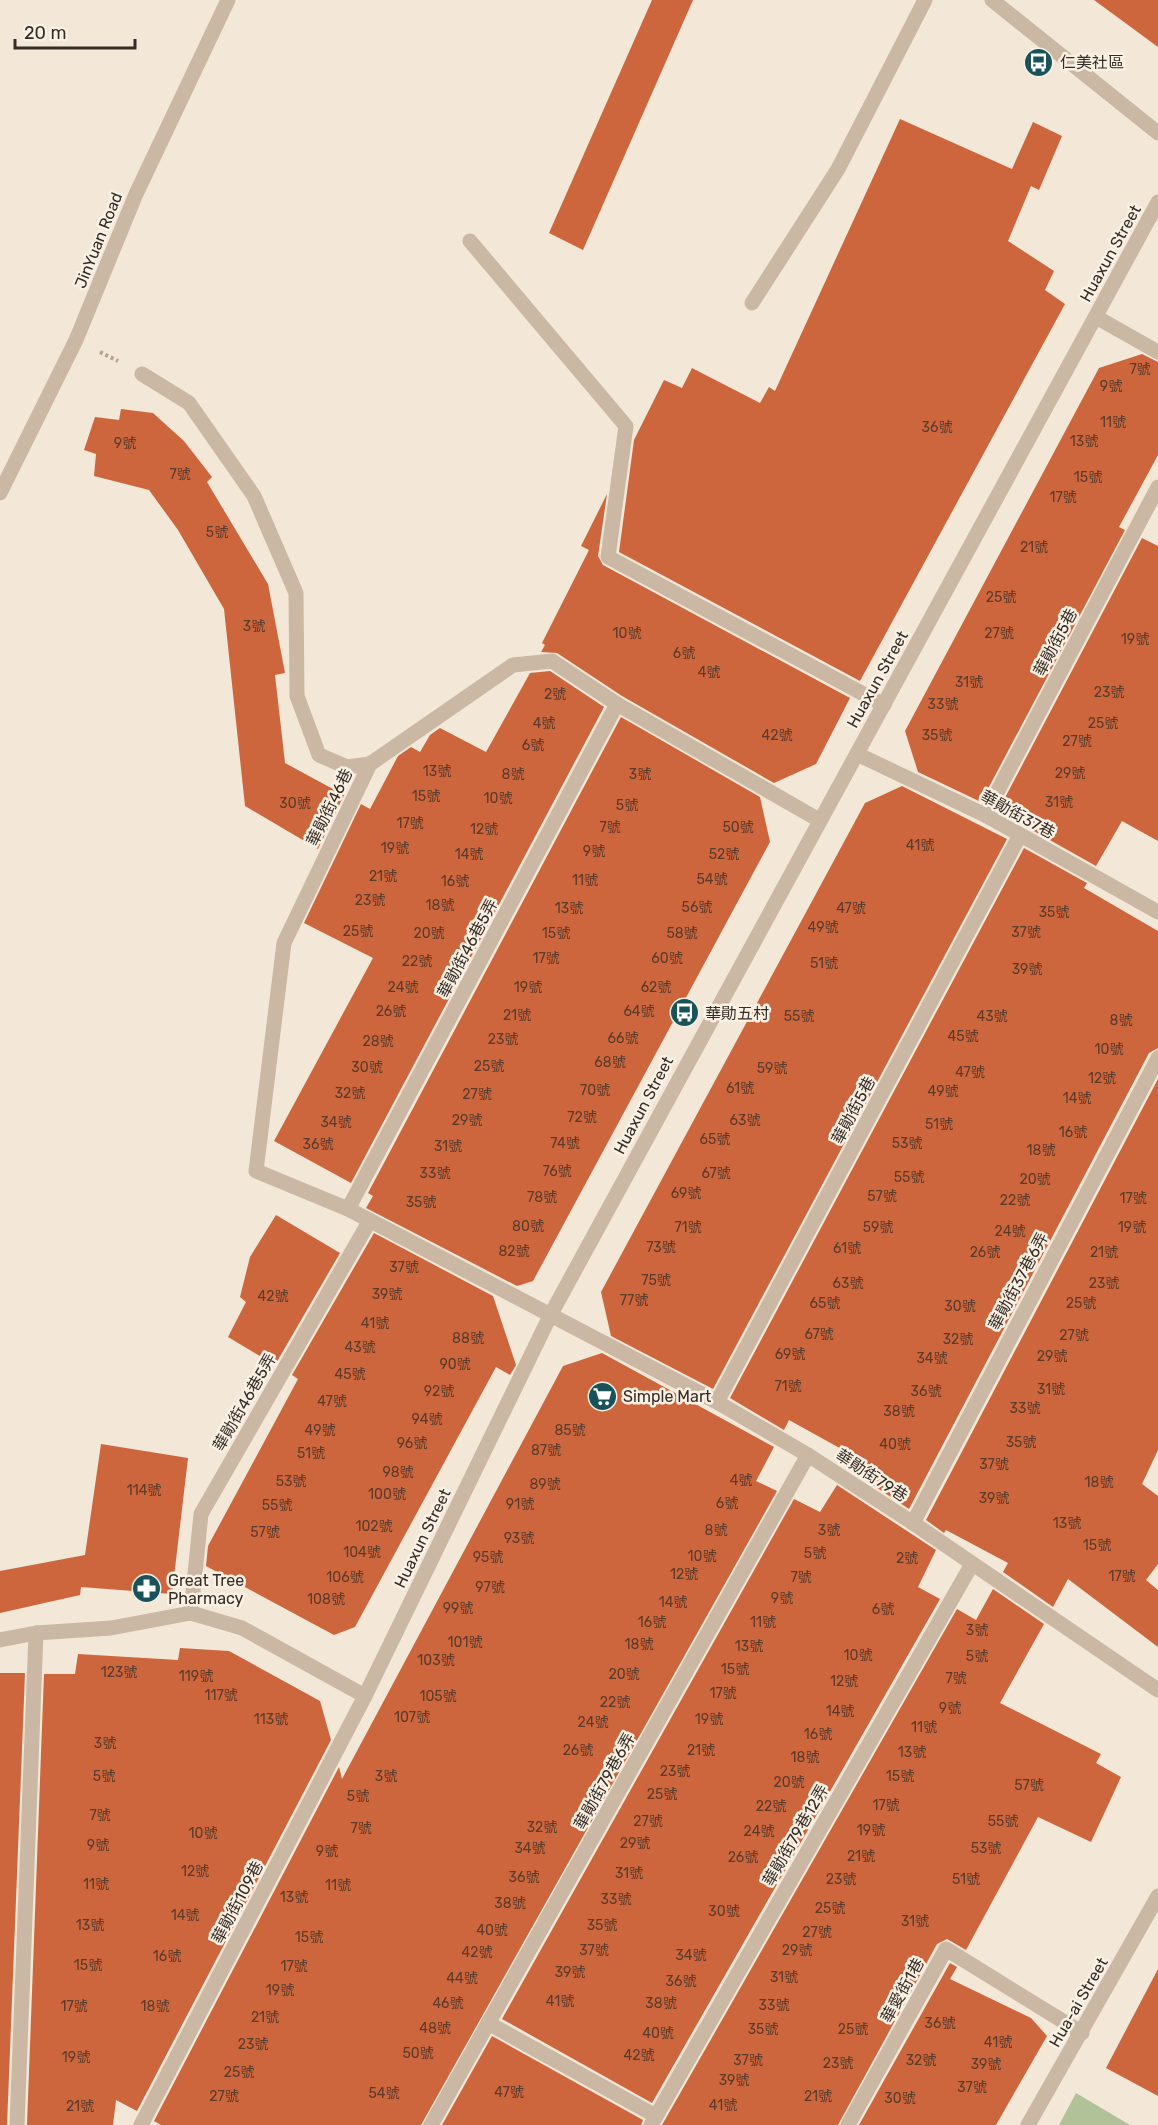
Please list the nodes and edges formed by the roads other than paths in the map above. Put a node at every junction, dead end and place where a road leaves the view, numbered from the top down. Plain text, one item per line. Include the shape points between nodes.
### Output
1 (228, 0) edge
2 (925, 0) edge
3 (992, 0) edge
4 (1158, 133) edge
5 (1158, 202) edge
6 (470, 241) dead end
7 (752, 303) dead end
8 (1096, 317) junction
9 (1158, 352) edge
10 (142, 374) road end
11 (1158, 487) edge
12 (0, 494) edge
13 (617, 704) junction
14 (884, 705) junction
15 (857, 754) junction
16 (370, 764) junction
17 (985, 815) junction
18 (819, 820) junction
19 (1020, 835) junction
20 (1158, 912) edge
21 (1158, 1058) edge
22 (348, 1209) junction
23 (369, 1222) junction
24 (551, 1314) junction
25 (717, 1402) junction
26 (808, 1455) junction
27 (913, 1523) junction
28 (972, 1564) junction
29 (191, 1613) junction
30 (36, 1633) junction
31 (0, 1640) edge
32 (1158, 1690) edge
33 (365, 1696) junction
34 (1158, 1896) edge
35 (488, 2024) junction
36 (1082, 2033) junction
37 (653, 2121) edge
38 (17, 2125) edge
39 (141, 2125) edge
40 (431, 2125) edge
41 (848, 2125) edge
42 (1029, 2125) edge

1 - 12 street, JinYuan Road via 136,194 76,340
2 - 7 street via 838,169
3 - 4 street
5 - 8 street, Huaxun Street
6 - 14 street via 626,426 608,557
8 - 9 street
8 - 14 street, Huaxun Street
10 - 16 street via 189,403 254,496 296,593 297,696 319,755 346,767
11 - 17 street, 華勛街5巷
13 - 16 street, 華勛街46巷 via 552,661 513,665
13 - 18 street, 華勛街46巷
13 - 22 street, 華勛街46巷5弄
14 - 15 street, Huaxun Street
15 - 17 street, 華勛街37巷
15 - 18 street, Huaxun Street
16 - 22 street, 華勛街46巷 via 284,943 256,1170
17 - 19 street, 華勛街37巷
18 - 24 street, Huaxun Street
19 - 20 street, 華勛街37巷
19 - 25 street, 華勛街5巷
21 - 27 street, 華勛街37巷6弄
22 - 23 street, 華勛街79巷
23 - 24 street, 華勛街79巷
23 - 29 street, 華勛街46巷5弄 via 201,1514
24 - 25 street, 華勛街79巷
24 - 33 street, Huaxun Street
25 - 26 street, 華勛街79巷
26 - 27 street, 華勛街79巷
26 - 35 street, 華勛街79巷6弄
27 - 28 street, 華勛街79巷
28 - 32 street, 華勛街79巷
28 - 37 street, 華勛街79巷12弄
29 - 30 street via 111,1628
29 - 33 street via 242,1628
30 - 31 street
30 - 38 street
33 - 39 street, 華勛街109巷
34 - 36 street, Hua-ai Street
35 - 37 street
35 - 40 street, 華勛街79巷6弄
36 - 41 street, 華愛街1巷 via 946,1949
36 - 42 street, Hua-ai Street

